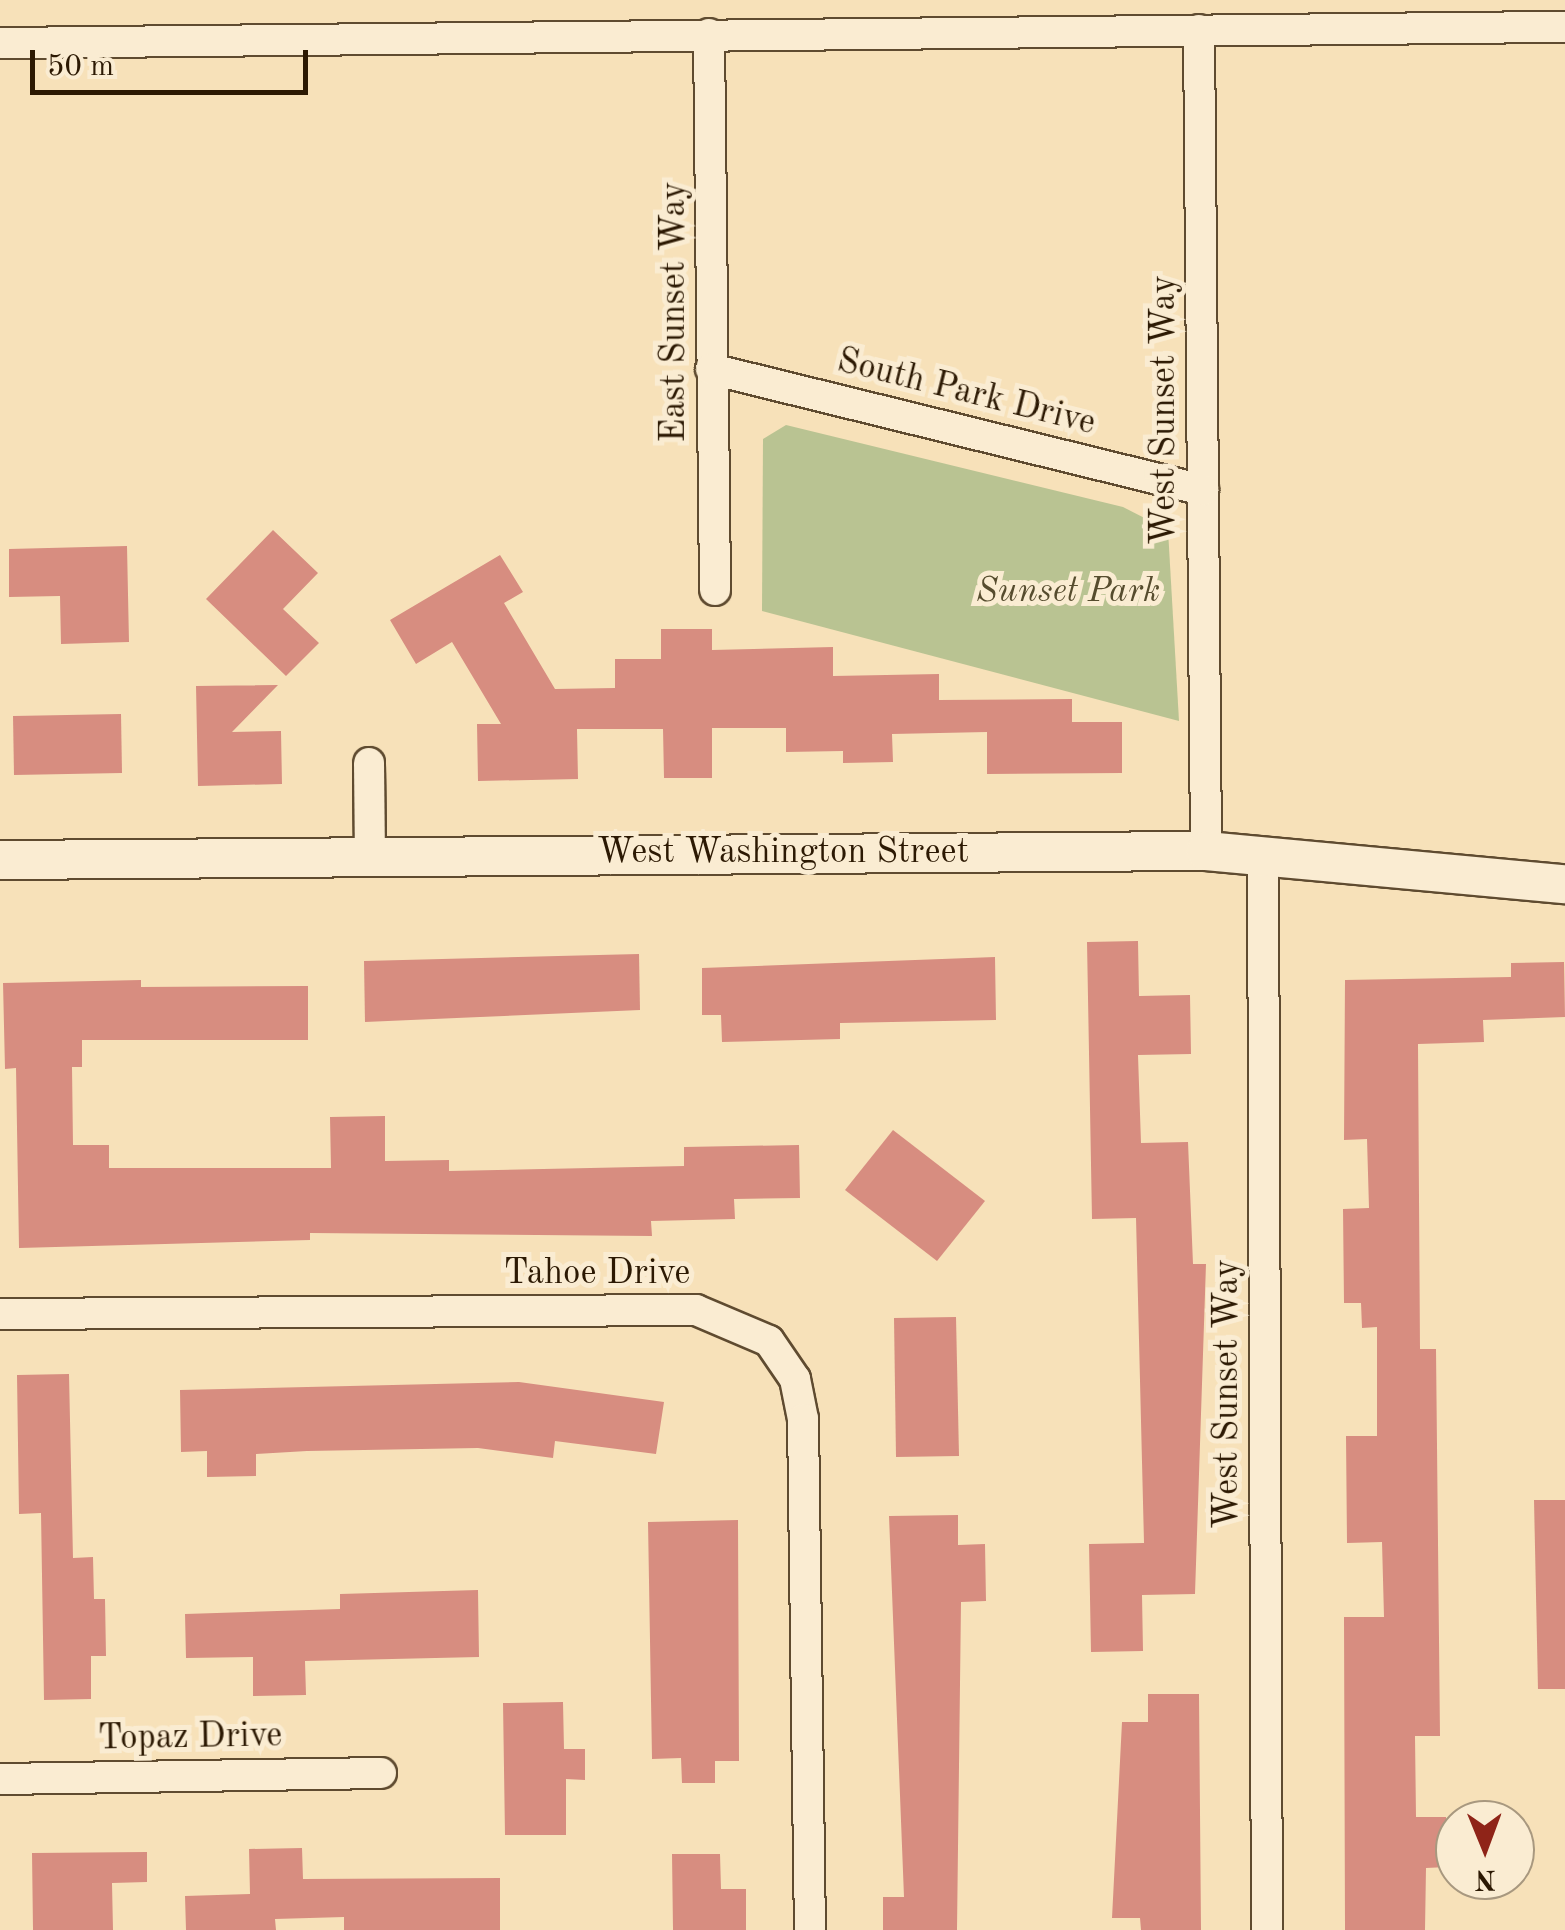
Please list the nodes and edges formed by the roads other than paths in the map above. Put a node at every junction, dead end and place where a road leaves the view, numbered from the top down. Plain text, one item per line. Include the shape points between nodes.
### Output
1 (1565, 27) edge
2 (1199, 30) junction
3 (709, 34) junction
4 (0, 43) edge
5 (711, 370) junction
6 (1203, 490) junction
7 (715, 590) dead end
8 (369, 763) dead end
9 (1206, 851) junction
10 (370, 855) junction
11 (1263, 858) junction
12 (0, 860) edge
13 (1565, 884) edge
14 (0, 1314) edge
15 (381, 1773) dead end
16 (0, 1779) edge
17 (810, 1930) edge
18 (1267, 1930) edge

1 - 2 street
2 - 3 street
2 - 6 street, West Sunset Way
3 - 4 street
3 - 5 street, East Sunset Way
5 - 6 street, South Park Drive
5 - 7 street, East Sunset Way
6 - 9 street, West Sunset Way
8 - 10 street
9 - 10 street, West Washington Street
9 - 11 street, West Washington Street
10 - 12 street, West Washington Street
11 - 13 street, West Washington Street
11 - 18 street, West Sunset Way
14 - 17 street, Tahoe Drive via 696,1310 770,1341 794,1379 803,1419
15 - 16 street, Topaz Drive

